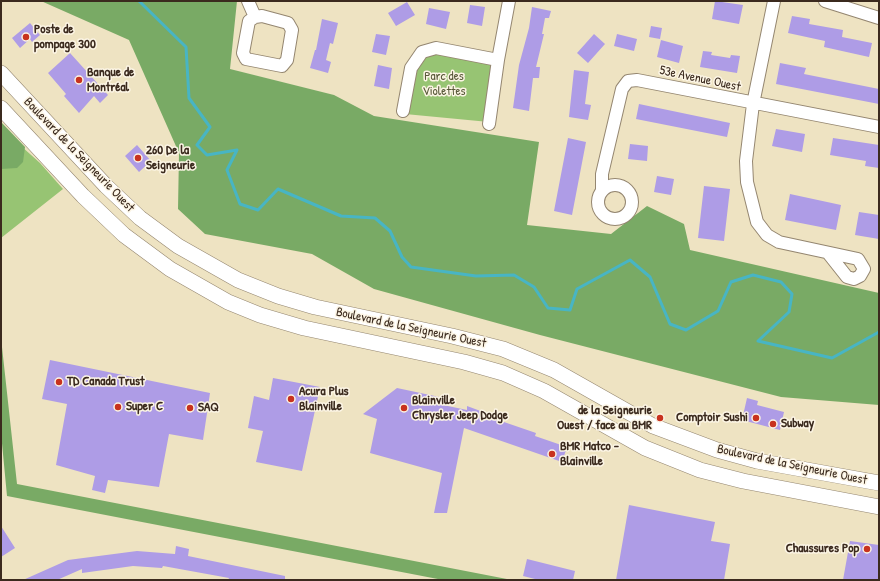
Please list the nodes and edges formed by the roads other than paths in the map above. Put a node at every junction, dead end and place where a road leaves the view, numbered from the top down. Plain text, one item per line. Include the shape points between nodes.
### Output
1 (248, 1) edge
2 (509, 1) edge
3 (774, 1) edge
4 (825, 1) edge
5 (255, 17) junction
6 (879, 18) edge
7 (498, 60) junction
8 (1, 73) edge
9 (753, 104) junction
10 (1, 108) edge
11 (403, 111) dead end
12 (489, 124) dead end
13 (879, 127) edge
14 (602, 191) dead end
15 (828, 253) dead end
16 (247, 284) junction
17 (238, 306) junction
18 (391, 323) junction
19 (386, 346) junction
20 (633, 415) junction
21 (622, 436) junction
22 (879, 483) edge
23 (879, 507) edge

1 - 5 street
2 - 7 street
3 - 9 street
4 - 6 street
5 - 5 street via 249,21 243,53 246,59 282,66 287,60 292,30 288,23 262,16
7 - 11 street via 436,48 422,52 411,68
7 - 12 street
8 - 16 main road, Boulevard de la Seigneurie Ouest via 101,181 140,218 178,246
9 - 13 street, 53e Avenue Ouest
9 - 14 street, 53e Avenue Ouest via 637,80 628,81 622,89 602,174
9 - 15 street via 746,182 757,222 767,235 778,242
10 - 17 main road, Boulevard de la Seigneurie Ouest via 97,211 136,245 193,284
16 - 17 main road
16 - 18 main road, Boulevard de la Seigneurie Ouest via 315,307
17 - 19 main road, Boulevard de la Seigneurie Ouest via 304,328
18 - 19 main road
18 - 20 main road, Boulevard de la Seigneurie Ouest via 477,341 516,353 554,370
19 - 21 main road, Boulevard de la Seigneurie Ouest via 503,373 540,389
20 - 21 main road
20 - 22 main road, Boulevard de la Seigneurie Ouest via 677,436 730,454
21 - 23 main road, Boulevard de la Seigneurie Ouest via 666,458 712,474

